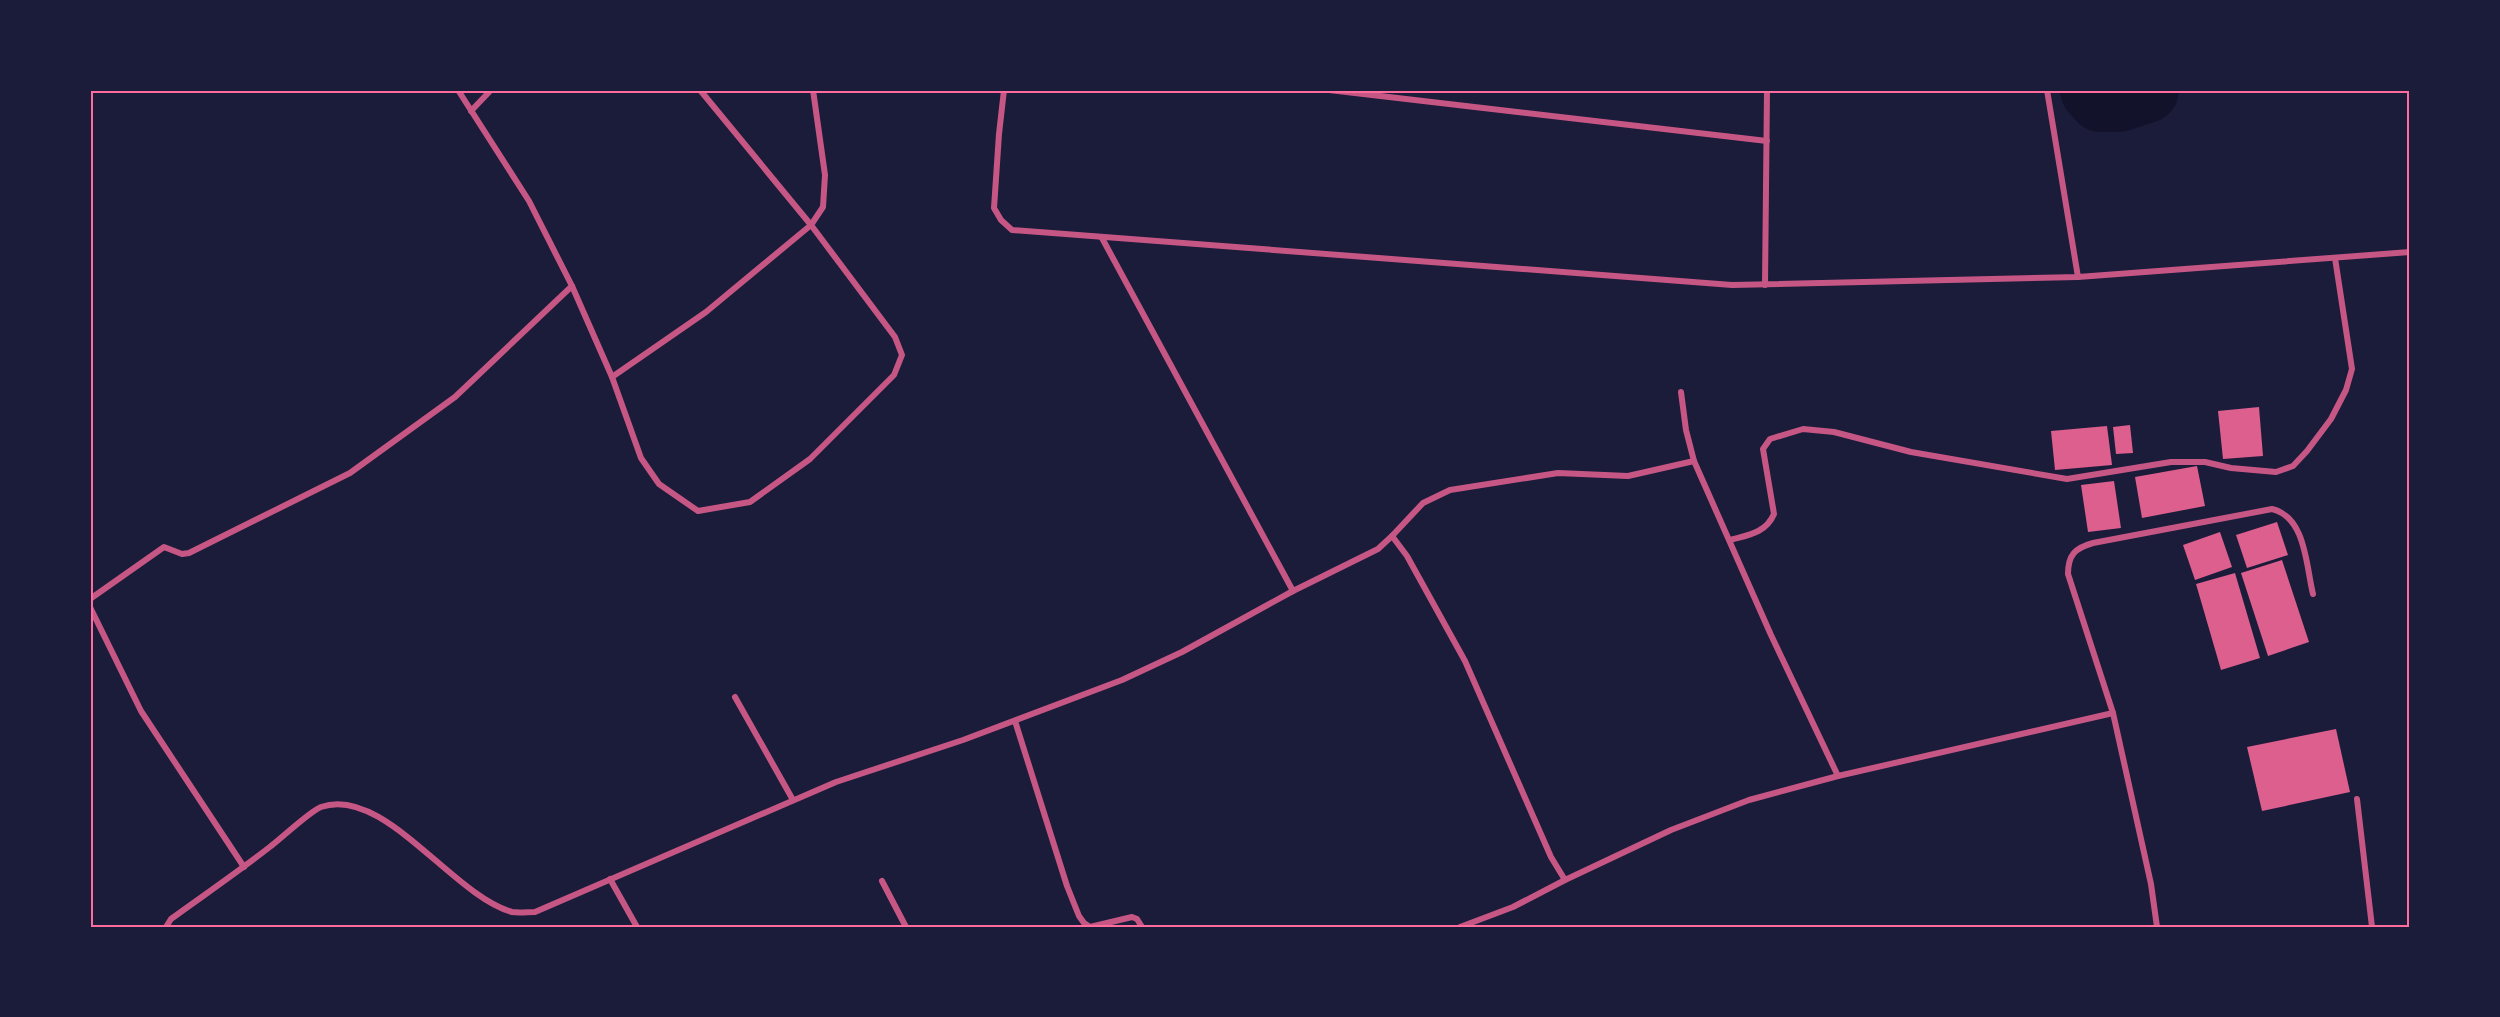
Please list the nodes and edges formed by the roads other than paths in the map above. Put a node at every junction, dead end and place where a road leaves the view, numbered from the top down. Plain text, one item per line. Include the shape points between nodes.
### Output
1 (458, 90) edge
2 (491, 90) edge
3 (700, 90) edge
4 (813, 90) edge
5 (1004, 90) edge
6 (1329, 90) edge
7 (1768, 90) edge
8 (2048, 90) edge
9 (471, 111) junction
10 (1767, 141) junction
11 (811, 225) junction
12 (1102, 238) junction
13 (2410, 252) edge
14 (2335, 258) junction
15 (2078, 277) junction
16 (1765, 285) junction
17 (572, 286) junction
18 (612, 377) junction
19 (1681, 392) dead end
20 (1694, 461) junction
21 (1392, 536) junction
22 (1730, 540) junction
23 (1293, 591) junction
24 (2313, 594) dead end
25 (90, 599) edge
26 (90, 607) edge
27 (735, 697) dead end
28 (2113, 713) junction
29 (1015, 721) junction
30 (1838, 776) junction
31 (2357, 799) dead end
32 (794, 800) junction
33 (244, 867) junction
34 (610, 879) junction
35 (1565, 880) junction
36 (882, 881) dead end
37 (166, 927) edge
38 (637, 927) edge
39 (906, 927) edge
40 (1142, 927) edge
41 (1460, 927) edge
42 (2157, 927) edge
43 (2372, 927) edge

1 - 9 street
2 - 9 street
3 - 11 street
4 - 11 street via 825,175 822,207
5 - 12 street via 994,208 1001,220 1012,230
6 - 10 street
7 - 10 street
8 - 15 street
9 - 17 street via 529,201
10 - 16 street
11 - 18 street via 706,312
11 - 18 street via 895,337 902,355 894,375 810,459 750,502 698,512 659,484 641,458
12 - 16 street
12 - 23 street
13 - 14 street
14 - 15 street
14 - 22 street via 2352,369 2331,419 2292,466 2276,472 2205,462 2171,462 2067,479 1911,453 1834,432 1803,429 1770,439 1763,449 1774,514 1770,524
15 - 16 street
17 - 18 street
17 - 25 street via 455,397 350,473 189,554 164,547
19 - 20 street
20 - 21 street via 1628,476 1558,473 1450,490 1424,503
20 - 22 street
21 - 23 street via 1378,549
21 - 35 street via 1465,661
22 - 30 street
23 - 29 street via 1182,652
24 - 28 street via 2296,527 2284,513 2272,509 2083,546 2071,555 2068,574
26 - 33 street via 141,711
27 - 32 street
28 - 30 street
28 - 42 street
29 - 32 street
29 - 40 street via 1079,916 1090,927 1132,917
30 - 35 street via 1749,800 1671,830
31 - 43 street
32 - 34 street
33 - 34 street via 320,808 340,803 377,814 475,892 513,912 535,912
33 - 37 street via 171,919
34 - 38 street
35 - 41 street via 1513,907
36 - 39 street

